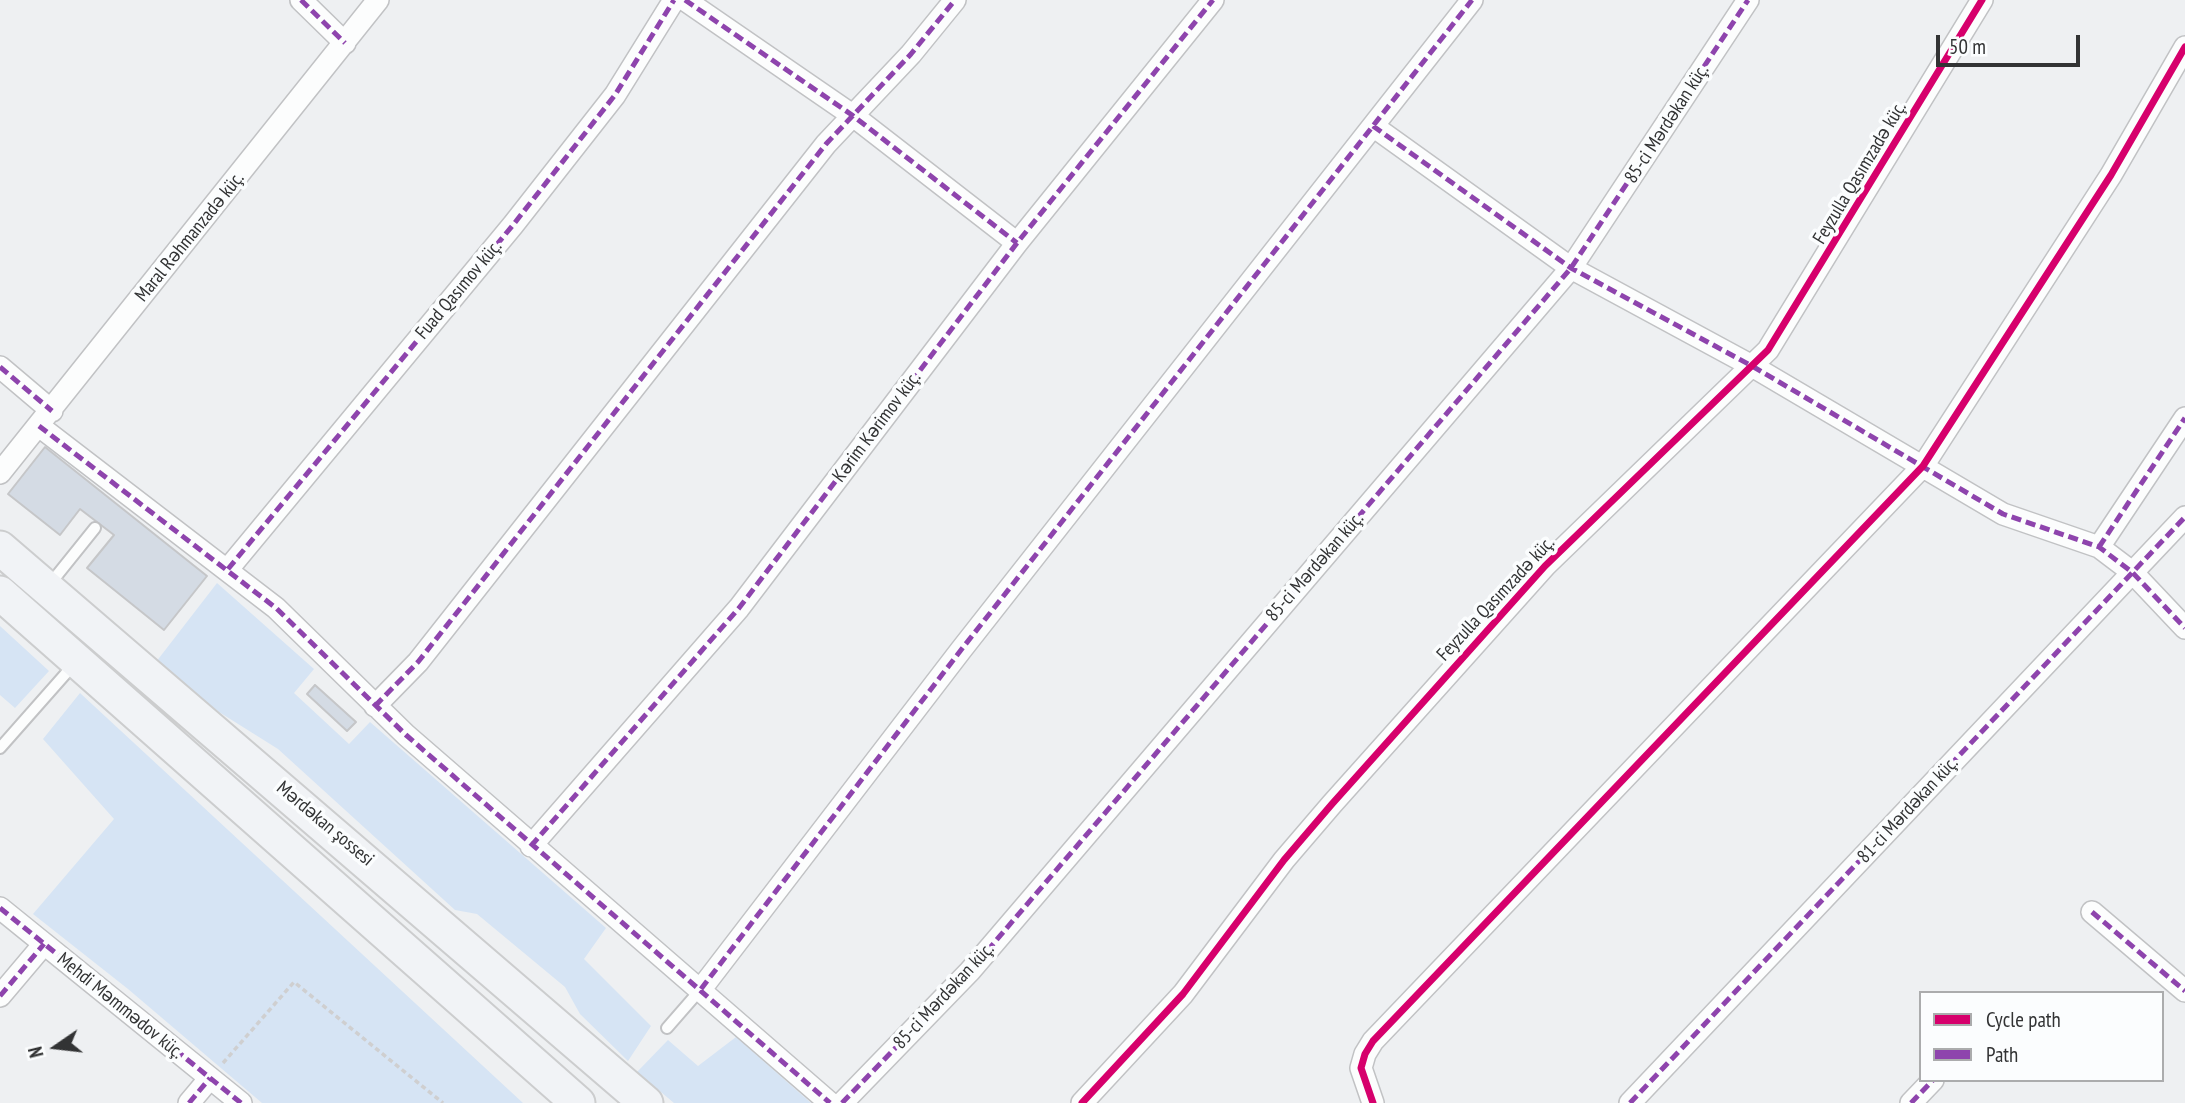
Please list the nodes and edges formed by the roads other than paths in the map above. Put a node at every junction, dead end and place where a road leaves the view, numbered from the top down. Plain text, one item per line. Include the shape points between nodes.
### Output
1 (301, 0) edge
2 (378, 0) edge
3 (674, 0) edge
4 (685, 0) edge
5 (955, 0) edge
6 (1213, 0) edge
7 (1472, 0) edge
8 (1748, 0) edge
9 (1982, 0) edge
10 (345, 43) junction
11 (2185, 47) edge
12 (852, 115) junction
13 (1373, 126) junction
14 (1017, 243) junction
15 (1571, 268) junction
16 (1752, 366) junction
17 (0, 367) edge
18 (2185, 418) edge
19 (45, 419) junction
20 (1923, 466) junction
21 (0, 473) edge
22 (2185, 517) edge
23 (95, 528) dead end
24 (2098, 547) junction
25 (0, 548) edge
26 (228, 569) junction
27 (2132, 572) junction
28 (46, 589) junction
29 (0, 593) edge
30 (2185, 628) edge
31 (78, 660) junction
32 (375, 706) junction
33 (0, 748) edge
34 (531, 846) junction
35 (0, 908) edge
36 (2092, 912) dead end
37 (44, 944) junction
38 (701, 989) junction
39 (2185, 991) edge
40 (0, 996) edge
41 (667, 1028) dead end
42 (210, 1078) junction
43 (1931, 1082) edge
44 (189, 1103) edge
45 (241, 1103) edge
46 (578, 1103) edge
47 (646, 1103) edge
48 (830, 1103) edge
49 (842, 1103) edge
50 (1082, 1103) edge
51 (1373, 1103) edge
52 (1630, 1103) edge
53 (1911, 1103) edge

1 - 10 street
2 - 10 street, Maral Rəhmanzadə küç.
3 - 26 street, Fuad Qasımov küç. via 615,95
4 - 12 street
5 - 12 street
6 - 14 street, Kərim Kərimov küç.
7 - 13 street
8 - 15 street, 85-ci Mərdəkan küç.
9 - 16 street, Feyzulla Qasımzadə küç. via 1780,336
10 - 19 street, Maral Rəhmanzadə küç.
11 - 20 street via 2111,175
12 - 14 street
12 - 32 street via 418,662
13 - 15 street
13 - 38 street
14 - 34 street, Kərim Kərimov küç. via 739,608
15 - 16 street
15 - 49 street, 85-ci Mərdəkan küç. via 970,971
16 - 20 street
16 - 50 street, Feyzulla Qasımzadə küç. via 1545,566 1324,813 1183,994
17 - 19 street
18 - 24 street
19 - 21 street, Maral Rəhmanzadə küç.
19 - 26 street
20 - 24 street via 2003,514
20 - 51 street via 1373,1041 1361,1069
22 - 27 street, 81-ci Mərdəkan küç.
23 - 28 lane
24 - 27 street
25 - 28 main road, Mərdəkan şossesi
26 - 32 street via 276,608
27 - 30 street
27 - 52 street, 81-ci Mərdəkan küç.
28 - 47 main road, Mərdəkan şossesi
29 - 31 main road
31 - 33 lane
31 - 46 main road
32 - 34 street
34 - 38 street
35 - 37 street, Mehdi Məmmədov küç.
36 - 39 street
37 - 40 street
37 - 42 street, Mehdi Məmmədov küç.
38 - 41 lane
38 - 48 street
42 - 44 street
42 - 45 street, Mehdi Məmmədov küç.
43 - 53 street

